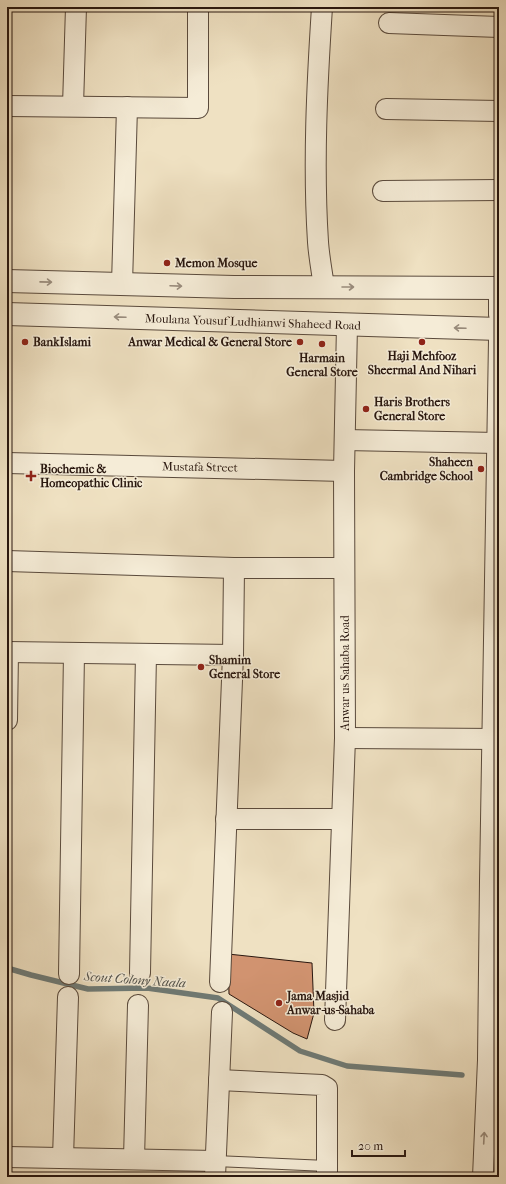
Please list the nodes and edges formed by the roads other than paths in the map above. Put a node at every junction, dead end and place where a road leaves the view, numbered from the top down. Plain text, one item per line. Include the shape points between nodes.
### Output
1 (76, 7) edge
2 (198, 7) edge
3 (322, 7) edge
4 (389, 23) dead end
5 (499, 27) edge
6 (7, 106) edge
7 (73, 106) junction
8 (127, 107) junction
9 (386, 109) dead end
10 (499, 111) edge
11 (499, 190) edge
12 (383, 191) dead end
13 (7, 281) edge
14 (122, 284) junction
15 (324, 287) junction
16 (499, 288) edge
17 (7, 314) edge
18 (499, 315) edge
19 (348, 325) junction
20 (499, 329) edge
21 (499, 340) edge
22 (345, 440) junction
23 (497, 443) junction
24 (7, 463) edge
25 (344, 471) junction
26 (7, 561) edge
27 (234, 568) junction
28 (344, 568) junction
29 (7, 652) edge
30 (74, 653) junction
31 (146, 654) junction
32 (233, 655) junction
33 (7, 720) edge
34 (345, 738) junction
35 (495, 739) edge
36 (226, 819) junction
37 (342, 819) junction
38 (140, 973) dead end
39 (69, 974) dead end
40 (220, 982) dead end
41 (68, 997) dead end
42 (138, 1005) dead end
43 (222, 1012) dead end
44 (335, 1020) dead end
45 (494, 1059) edge
46 (219, 1080) junction
47 (7, 1157) edge
48 (63, 1158) junction
49 (134, 1159) junction
50 (215, 1169) edge
51 (327, 1172) edge
52 (482, 1177) edge

1 - 7 street
2 - 8 street via 198,108
3 - 15 street via 318,58 316,171 318,243
4 - 5 street
6 - 7 street
7 - 8 street
8 - 14 street
9 - 10 street
11 - 12 street
13 -> 14 street
14 -> 15 street
15 -> 16 street
16 - 18 street
19 -> 17 street, Moulana Yousuf Ludhianwi Shaheed Road
20 -> 19 street, Moulana Yousuf Ludhianwi Shaheed Road
19 - 22 street, Anwar us Sahaba Road
21 - 23 street
22 - 23 street
22 - 25 street, Anwar us Sahaba Road
23 - 35 street
24 - 25 street, Mustafa Street
25 - 28 street, Anwar us Sahaba Road
26 - 27 street
27 - 28 street
27 - 32 street
28 - 34 street, Anwar us Sahaba Road
29 - 30 street
29 - 33 street
30 - 31 street
30 - 39 street
31 - 32 street
31 - 38 street
32 - 36 street
34 - 35 street
34 - 37 street, Anwar us Sahaba Road
35 - 45 street via 490,881
36 - 37 street
36 - 40 street
37 - 44 street, Anwar us Sahaba Road
41 - 48 street
42 - 49 street
43 - 46 street
52 -> 45 street
46 - 50 street
46 - 51 street via 327,1088
47 - 48 street
48 - 49 street
49 - 50 street
50 - 51 lane

